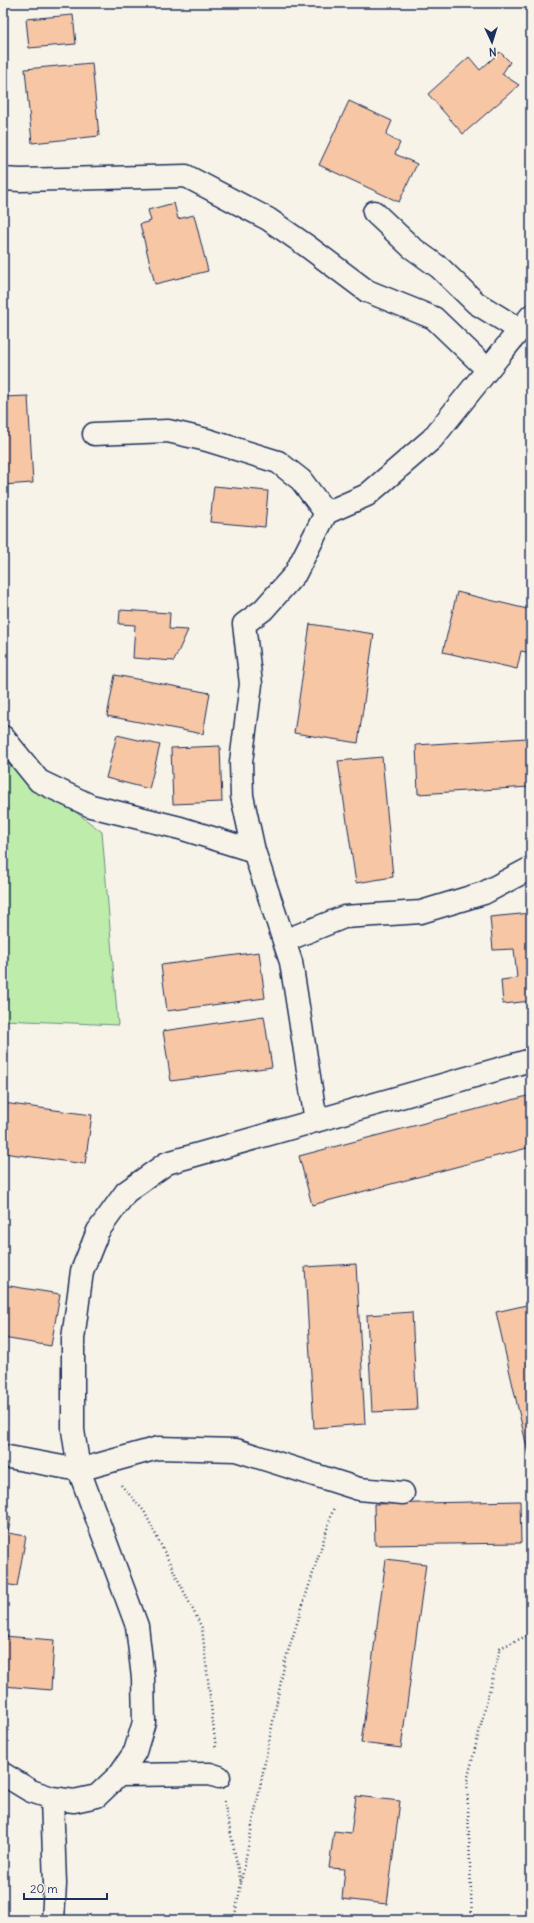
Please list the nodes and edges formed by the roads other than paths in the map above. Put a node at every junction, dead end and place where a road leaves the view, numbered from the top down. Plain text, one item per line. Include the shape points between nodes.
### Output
1 (3, 179) edge
2 (374, 212) dead end
3 (525, 323) edge
4 (487, 369) junction
5 (94, 434) dead end
6 (326, 513) junction
7 (3, 738) edge
8 (254, 851) junction
9 (531, 868) edge
10 (284, 941) junction
11 (531, 1060) edge
12 (316, 1121) junction
13 (3, 1456) edge
14 (79, 1470) junction
15 (403, 1493) dead end
16 (3, 1774) edge
17 (119, 1775) junction
18 (219, 1777) road end
19 (52, 1798) junction
20 (53, 1920) edge

1 - 4 street via 186,176 268,219 367,291 434,318
2 - 3 street via 440,268 476,303
3 - 4 street
4 - 6 street via 432,439 367,495
5 - 6 street via 168,431 278,462 301,480
6 - 8 street via 295,574 263,610 244,624 251,684 241,762 242,796
7 - 8 street via 39,781 91,806 180,828
8 - 10 street
9 - 10 street via 484,893 421,912 344,918
10 - 12 street via 291,962
11 - 12 street
12 - 14 street via 167,1163 126,1192 98,1231 82,1271 73,1339 73,1430
13 - 14 street
14 - 15 street via 158,1448 236,1450 359,1489
14 - 17 street via 137,1626 144,1678 144,1722 135,1752
16 - 19 street via 31,1791
17 - 18 street via 210,1774
17 - 19 street via 97,1796 74,1801
19 - 20 street via 55,1884

